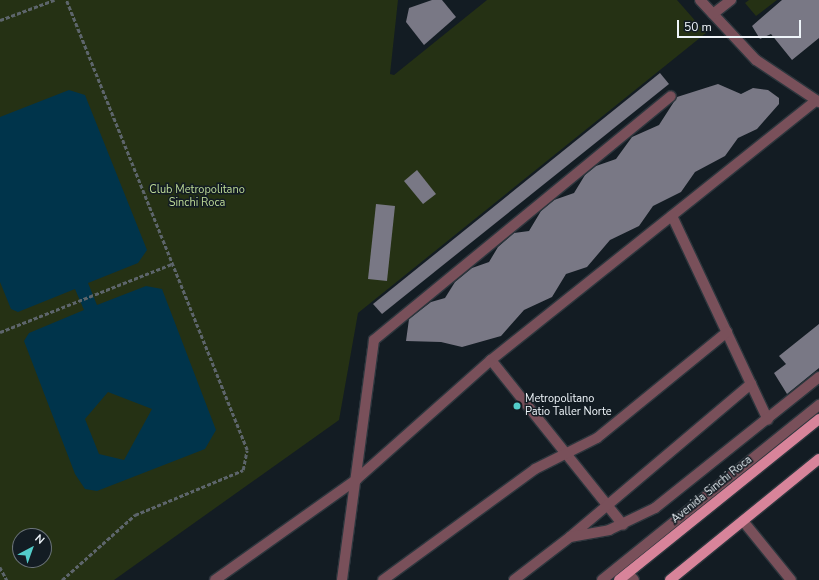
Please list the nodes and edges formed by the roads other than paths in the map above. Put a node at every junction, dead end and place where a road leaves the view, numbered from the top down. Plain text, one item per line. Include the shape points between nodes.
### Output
1 (700, 0) edge
2 (731, 0) edge
3 (713, 14) junction
4 (671, 96) dead end
5 (818, 102) edge
6 (672, 216) junction
7 (727, 332) junction
8 (491, 360) junction
9 (819, 377) edge
10 (751, 384) junction
11 (819, 405) edge
12 (819, 419) edge
13 (768, 420) junction
14 (565, 453) junction
15 (819, 459) edge
16 (357, 479) junction
17 (607, 505) junction
18 (743, 521) junction
19 (623, 525) junction
20 (570, 537) junction
21 (631, 576) edge
22 (215, 580) edge
23 (342, 580) edge
24 (383, 580) edge
25 (514, 580) edge
26 (602, 580) edge
27 (619, 580) edge
28 (670, 580) edge
29 (791, 580) edge

1 - 3 street
2 - 3 street
3 - 5 street via 756,60
4 - 16 street via 374,340
5 - 6 street
6 - 7 street
6 - 8 street
7 - 10 street
7 - 14 street via 597,438
8 - 14 street
8 - 16 street
9 - 13 street
10 - 13 street
10 - 17 street
11 - 26 street
12 - 21 main road, Avenida Sinchi Roca
13 - 19 street via 655,508
14 - 17 street
14 - 24 street via 535,469
15 - 18 main road
16 - 22 street
16 - 23 street
17 - 19 street
17 - 20 street
18 - 28 main road
18 - 29 street
19 - 20 street
20 - 25 street
21 - 27 main road, Avenida Sinchi Roca

